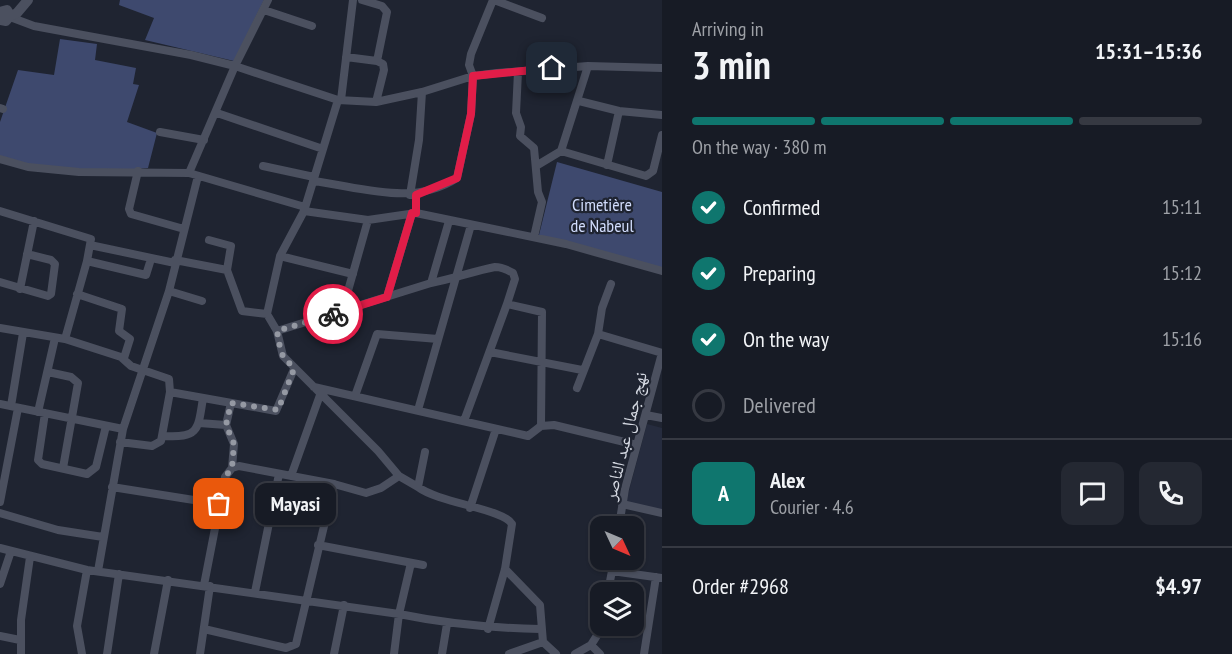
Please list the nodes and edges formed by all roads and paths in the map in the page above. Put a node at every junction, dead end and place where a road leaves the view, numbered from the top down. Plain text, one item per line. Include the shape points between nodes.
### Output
1 (28, 0) edge
2 (268, 0) edge
3 (353, 0) edge
4 (362, 0) edge
5 (494, 0) edge
6 (264, 10) junction
7 (5, 16) edge
8 (542, 18) dead end
9 (312, 26) dead end
10 (346, 57) junction
11 (377, 61) junction
12 (235, 66) junction
13 (588, 66) junction
14 (662, 68) edge
15 (518, 72) junction
16 (473, 76) junction
17 (422, 92) junction
18 (339, 100) junction
19 (579, 101) junction
20 (376, 102) junction
21 (619, 111) junction
22 (217, 113) junction
23 (662, 115) edge
24 (160, 132) dead end
25 (662, 135) edge
26 (204, 140) junction
27 (323, 149) junction
28 (561, 151) junction
29 (0, 159) edge
30 (607, 165) junction
31 (263, 166) dead end
32 (536, 166) junction
33 (138, 171) junction
34 (189, 173) junction
35 (198, 176) junction
36 (314, 179) junction
37 (413, 195) junction
38 (304, 209) junction
39 (0, 211) edge
40 (414, 213) junction
41 (368, 220) junction
42 (34, 221) junction
43 (449, 221) junction
44 (471, 225) junction
45 (184, 230) junction
46 (534, 237) junction
47 (209, 240) dead end
48 (90, 245) junction
49 (27, 254) junction
50 (280, 256) junction
51 (151, 259) junction
52 (87, 261) junction
53 (175, 262) junction
54 (227, 270) junction
55 (662, 272) edge
56 (353, 274) junction
57 (457, 279) junction
58 (0, 282) edge
59 (431, 283) junction
60 (610, 284) dead end
61 (20, 289) junction
62 (169, 291) junction
63 (77, 294) junction
64 (387, 297) junction
65 (201, 302) dead end
66 (507, 304) junction
67 (342, 312) junction
68 (267, 314) junction
69 (0, 328) edge
70 (277, 331) junction
71 (23, 333) junction
72 (598, 334) junction
73 (55, 338) junction
74 (65, 339) junction
75 (438, 339) junction
76 (490, 352) junction
77 (662, 353) edge
78 (124, 358) junction
79 (541, 362) junction
80 (294, 369) junction
81 (582, 370) junction
82 (144, 371) junction
83 (48, 372) junction
84 (312, 387) junction
85 (577, 388) dead end
86 (170, 392) junction
87 (320, 395) junction
88 (355, 396) junction
89 (203, 398) junction
90 (231, 403) junction
91 (0, 404) edge
92 (14, 407) junction
93 (417, 410) junction
94 (42, 413) junction
95 (646, 415) junction
96 (662, 418) edge
97 (72, 420) junction
98 (464, 421) junction
99 (200, 423) junction
100 (226, 425) junction
101 (106, 426) junction
102 (541, 426) junction
103 (123, 429) junction
104 (496, 429) junction
105 (164, 436) junction
106 (120, 442) junction
107 (637, 445) junction
108 (425, 452) dead end
109 (63, 468) junction
110 (232, 468) junction
111 (279, 474) junction
112 (291, 476) junction
113 (399, 476) junction
114 (2, 480) edge
115 (334, 484) junction
116 (112, 487) junction
117 (418, 487) junction
118 (0, 502) edge
119 (219, 504) junction
120 (622, 504) junction
121 (470, 508) junction
122 (0, 513) edge
123 (662, 513) edge
124 (620, 516) edge
125 (103, 537) junction
126 (318, 545) junction
127 (0, 548) edge
128 (11, 551) junction
129 (30, 557) junction
130 (411, 563) junction
131 (423, 565) dead end
132 (505, 569) junction
133 (87, 570) junction
134 (98, 571) junction
135 (612, 571) joint
136 (119, 574) junction
137 (659, 578) edge
138 (168, 580) junction
139 (610, 582) edge
140 (0, 584) edge
141 (207, 585) junction
142 (255, 592) junction
143 (306, 600) junction
144 (344, 606) junction
145 (399, 614) junction
146 (447, 624) junction
147 (204, 629) junction
148 (488, 629) junction
149 (540, 629) junction
150 (0, 636) edge
151 (597, 636) edge
152 (20, 640) junction
153 (543, 642) junction
154 (591, 645) junction
155 (578, 653) edge
156 (21, 654) edge
157 (82, 654) edge
158 (107, 654) edge
159 (154, 654) edge
160 (200, 654) edge
161 (334, 654) edge
162 (394, 654) edge
163 (442, 654) edge
164 (509, 654) edge
165 (556, 654) edge
166 (600, 654) edge
167 (644, 654) edge

1 - 7 street via 17,13
2 - 6 street
3 - 10 street
4 - 11 street via 382,6 387,12
5 - 8 street
5 - 16 street via 471,54
6 - 9 street
6 - 12 street
7 - 12 street
10 - 11 street
10 - 18 street
11 - 20 street via 384,70
12 - 18 street
12 - 22 street
13 - 14 street
13 - 15 street
13 - 19 street
15 - 16 street
15 - 32 street via 516,113 520,136 534,148
16 - 17 street
16 - 37 street via 471,114 458,176
17 - 20 street
17 - 37 street
18 - 20 street
18 - 27 street
19 - 21 street
19 - 28 street
21 - 23 street
21 - 30 street
22 - 26 street
22 - 27 street
24 - 26 street
25 - 30 street via 653,171 648,176
26 - 34 street
27 - 36 street
28 - 30 street
28 - 32 street
29 - 33 street via 40,169
31 - 36 street
32 - 46 street via 542,202
33 - 34 street
33 - 45 street via 131,214
34 - 35 street
35 - 38 street
35 - 45 street
36 - 37 street
36 - 38 street
37 - 40 street
38 - 41 street
38 - 50 street
39 - 42 street
40 - 41 street
40 - 43 street
40 - 64 street
41 - 56 street
42 - 48 street via 89,237
42 - 49 street
43 - 44 street
43 - 59 street
44 - 46 street
44 - 57 street
45 - 53 street
46 - 55 street
47 - 54 street via 231,246
48 - 51 street
48 - 52 street
49 - 61 street
49 - 61 street via 54,261 52,292 48,296
50 - 56 street
50 - 68 street
51 - 52 street via 146,275
51 - 53 street
52 - 63 street
53 - 54 street
53 - 62 street
54 - 68 street via 242,311
56 - 67 street
57 - 59 street
57 - 66 street via 497,267 506,269 515,279
57 - 75 street
58 - 61 street
59 - 64 street
60 - 72 street
62 - 65 street
62 - 82 street
63 - 74 street
63 - 78 street via 122,309 119,331 130,339
64 - 67 street
66 - 76 street
66 - 79 street via 542,312
67 - 70 street
68 - 70 street
69 - 71 street
70 - 80 street via 281,353
71 - 73 street
71 - 92 street
72 - 77 street
72 - 81 street
73 - 74 street
73 - 83 street
74 - 78 street
75 - 88 street via 377,334
75 - 93 street
76 - 79 street
76 - 98 street
77 - 95 street, نهج جمال عبد الناصر
78 - 82 street via 128,365
79 - 81 street
79 - 102 street
80 - 84 street
80 - 90 street via 276,411
81 - 85 street
82 - 86 street via 169,379
82 - 103 street
83 - 94 street
83 - 97 street via 77,380
84 - 87 street
84 - 88 street
86 - 89 street
86 - 105 street
87 - 112 street
87 - 113 street
88 - 93 street
89 - 90 street
89 - 99 street
90 - 100 street
91 - 92 street
92 - 94 street
92 - 114 street
93 - 98 street
94 - 97 street
94 - 109 street via 37,457 42,464
95 - 96 street
95 - 107 street, نهج جمال عبد الناصر
97 - 101 street
97 - 109 street
98 - 104 street
99 - 100 street
99 - 105 street via 186,437
100 - 110 street via 234,444
101 - 103 street
101 - 109 street via 94,470 87,474
102 - 104 street via 528,436
102 - 107 street via 554,425
103 - 106 street
104 - 121 street
105 - 106 street via 152,446
106 - 116 street
107 - 120 street, نهج جمال عبد الناصر
108 - 117 street
110 - 111 street
110 - 119 street via 225,477
111 - 112 street
111 - 142 street
112 - 115 street
113 - 115 street via 366,493
113 - 117 street
114 - 118 street
115 - 126 street
116 - 119 street
116 - 125 street
117 - 121 street
119 - 141 street
120 - 123 street
120 - 124 street, نهج جمال عبد الناصر
121 - 132 street via 510,520 513,530
122 - 125 street via 58,530
125 - 134 street
126 - 130 street
126 - 143 street
127 - 128 street
128 - 129 street
128 - 140 street
129 - 133 street
129 - 152 street
130 - 131 street
130 - 145 street
132 - 148 street
132 - 149 street via 540,605
133 - 134 street
133 - 157 street via 77,626
134 - 136 street
135 - 137 street
135 - 139 street
136 - 138 street
136 - 158 street
137 - 167 street
138 - 141 street
138 - 159 street
141 - 142 street
141 - 147 street
142 - 143 street
143 - 144 street
143 - 147 street via 298,638 291,648
144 - 145 street
144 - 161 street
145 - 146 street
145 - 162 street
146 - 148 street
146 - 163 street
147 - 160 street
148 - 149 street
149 - 153 street
150 - 152 street
151 - 154 street
152 - 156 street
153 - 164 street
153 - 165 street
154 - 155 street
154 - 166 street

